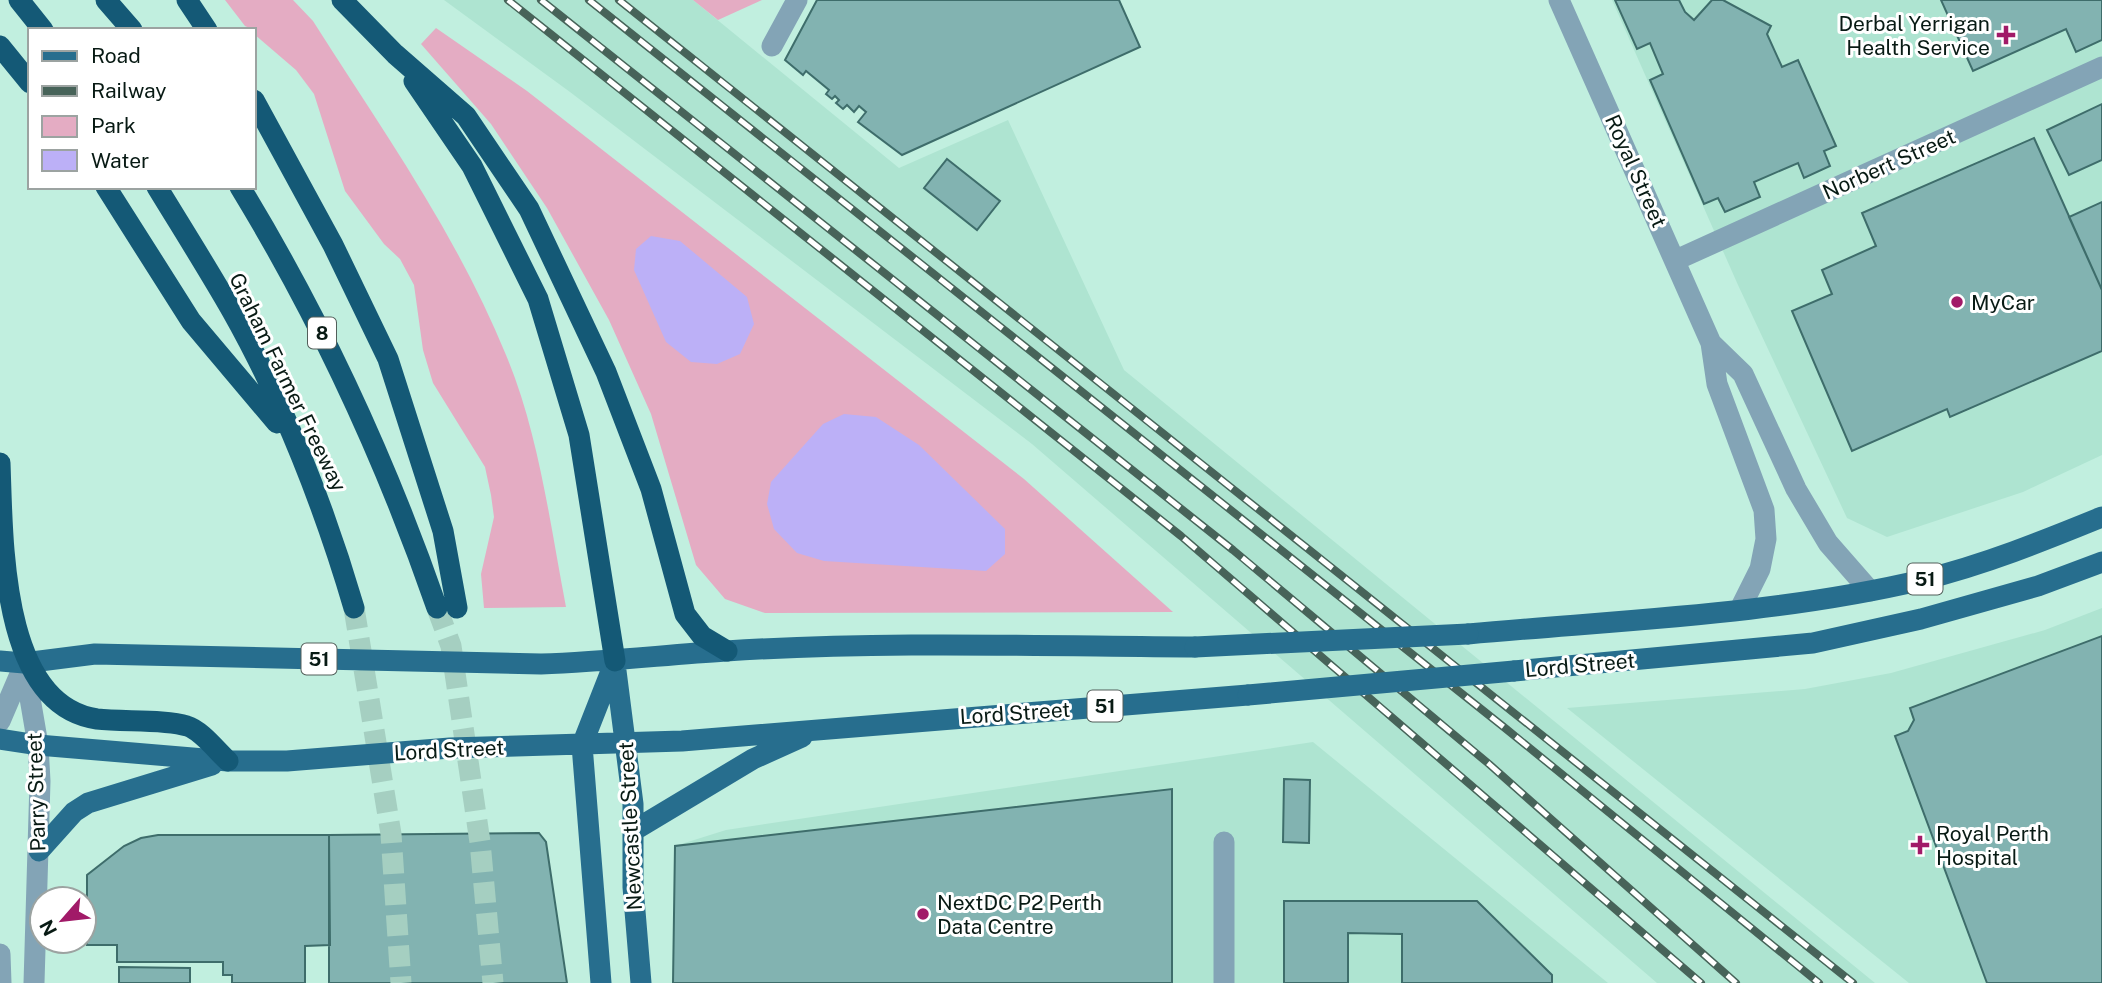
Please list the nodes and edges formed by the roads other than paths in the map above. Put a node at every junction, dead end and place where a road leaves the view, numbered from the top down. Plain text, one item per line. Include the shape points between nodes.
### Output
1 (19, 0) edge
2 (106, 0) edge
3 (187, 0) edge
4 (342, 0) edge
5 (797, 0) edge
6 (1559, 0) edge
7 (41, 28) edge
8 (130, 28) edge
9 (206, 28) edge
10 (0, 46) edge
11 (772, 46) dead end
12 (395, 54) junction
13 (2102, 67) edge
14 (28, 81) edge
15 (256, 104) edge
16 (107, 189) edge
17 (158, 189) edge
18 (241, 189) edge
19 (1676, 260) junction
20 (1711, 343) junction
21 (297, 446) junction
22 (0, 463) edge
23 (2102, 517) edge
24 (1, 545) edge
25 (2102, 562) edge
26 (1870, 591) junction
27 (354, 608) tunnel mouth
28 (1740, 609) junction
29 (727, 651) junction
30 (0, 661) edge
31 (615, 661) junction
32 (24, 663) junction
33 (0, 721) edge
34 (818, 730) junction
35 (0, 739) edge
36 (627, 744) junction
37 (38, 745) junction
38 (582, 745) junction
39 (228, 761) junction
40 (633, 831) junction
41 (1224, 842) dead end
42 (39, 851) junction
43 (0, 954) edge
44 (1, 983) edge
45 (34, 983) edge
46 (601, 983) edge
47 (641, 983) edge
48 (1224, 983) edge

1 - 7 highway
2 - 8 highway
3 - 9 highway
4 - 12 highway
5 - 11 street
6 - 19 street, Royal Street
10 - 14 highway
12 - 29 highway via 466,116 529,209 606,372 650,489 685,614 702,636
12 - 31 highway via 472,166 538,299 579,435
13 - 19 street, Norbert Street
15 - 18 highway, 8 via 388,359 443,531 447,608 414,544 318,324
16 - 21 highway via 191,321
17 - 21 highway, Graham Farmer Freeway via 233,313
19 - 20 street, Royal Street
20 - 26 street, Royal Street via 1743,374 1796,489 1828,543
20 - 28 street, Royal Street via 1717,384 1764,510 1766,539 1760,569
21 - 27 highway, Graham Farmer Freeway via 334,540
22 - 24 highway
23 - 26 main road, Lord Street / 51 via 2012,553
24 - 32 highway via 8,607
25 - 34 main road, Lord Street / 51, bridge via 2038,586 1921,619 1813,643
26 - 28 main road, Lord Street / 51
28 - 29 main road, Lord Street / 51, bridge via 1468,634 1195,647 952,645
29 - 31 main road, Lord Street / 51
30 - 32 main road, Lord Street / 51
31 - 32 main road, Lord Street / 51 via 541,664 95,654
31 - 36 main road, Newcastle Street
31 - 38 main road, Newcastle Street
32 - 33 street, Parry Street
32 - 37 street, Parry Street
32 - 39 highway via 40,686 69,710 94,718 189,726
34 - 36 main road, Lord Street / 51
34 - 40 main road via 753,759
35 - 37 main road, Lord Street / 51
36 - 38 main road, Lord Street / 51
36 - 40 main road, Newcastle Street
37 - 39 main road, Lord Street / 51
37 - 42 street, Parry Street
38 - 39 main road, Lord Street / 51
38 - 46 main road, Newcastle Street
39 - 42 main road via 88,803
40 - 47 main road, Newcastle Street
41 - 48 street
42 - 45 street, Parry Street
43 - 44 street

